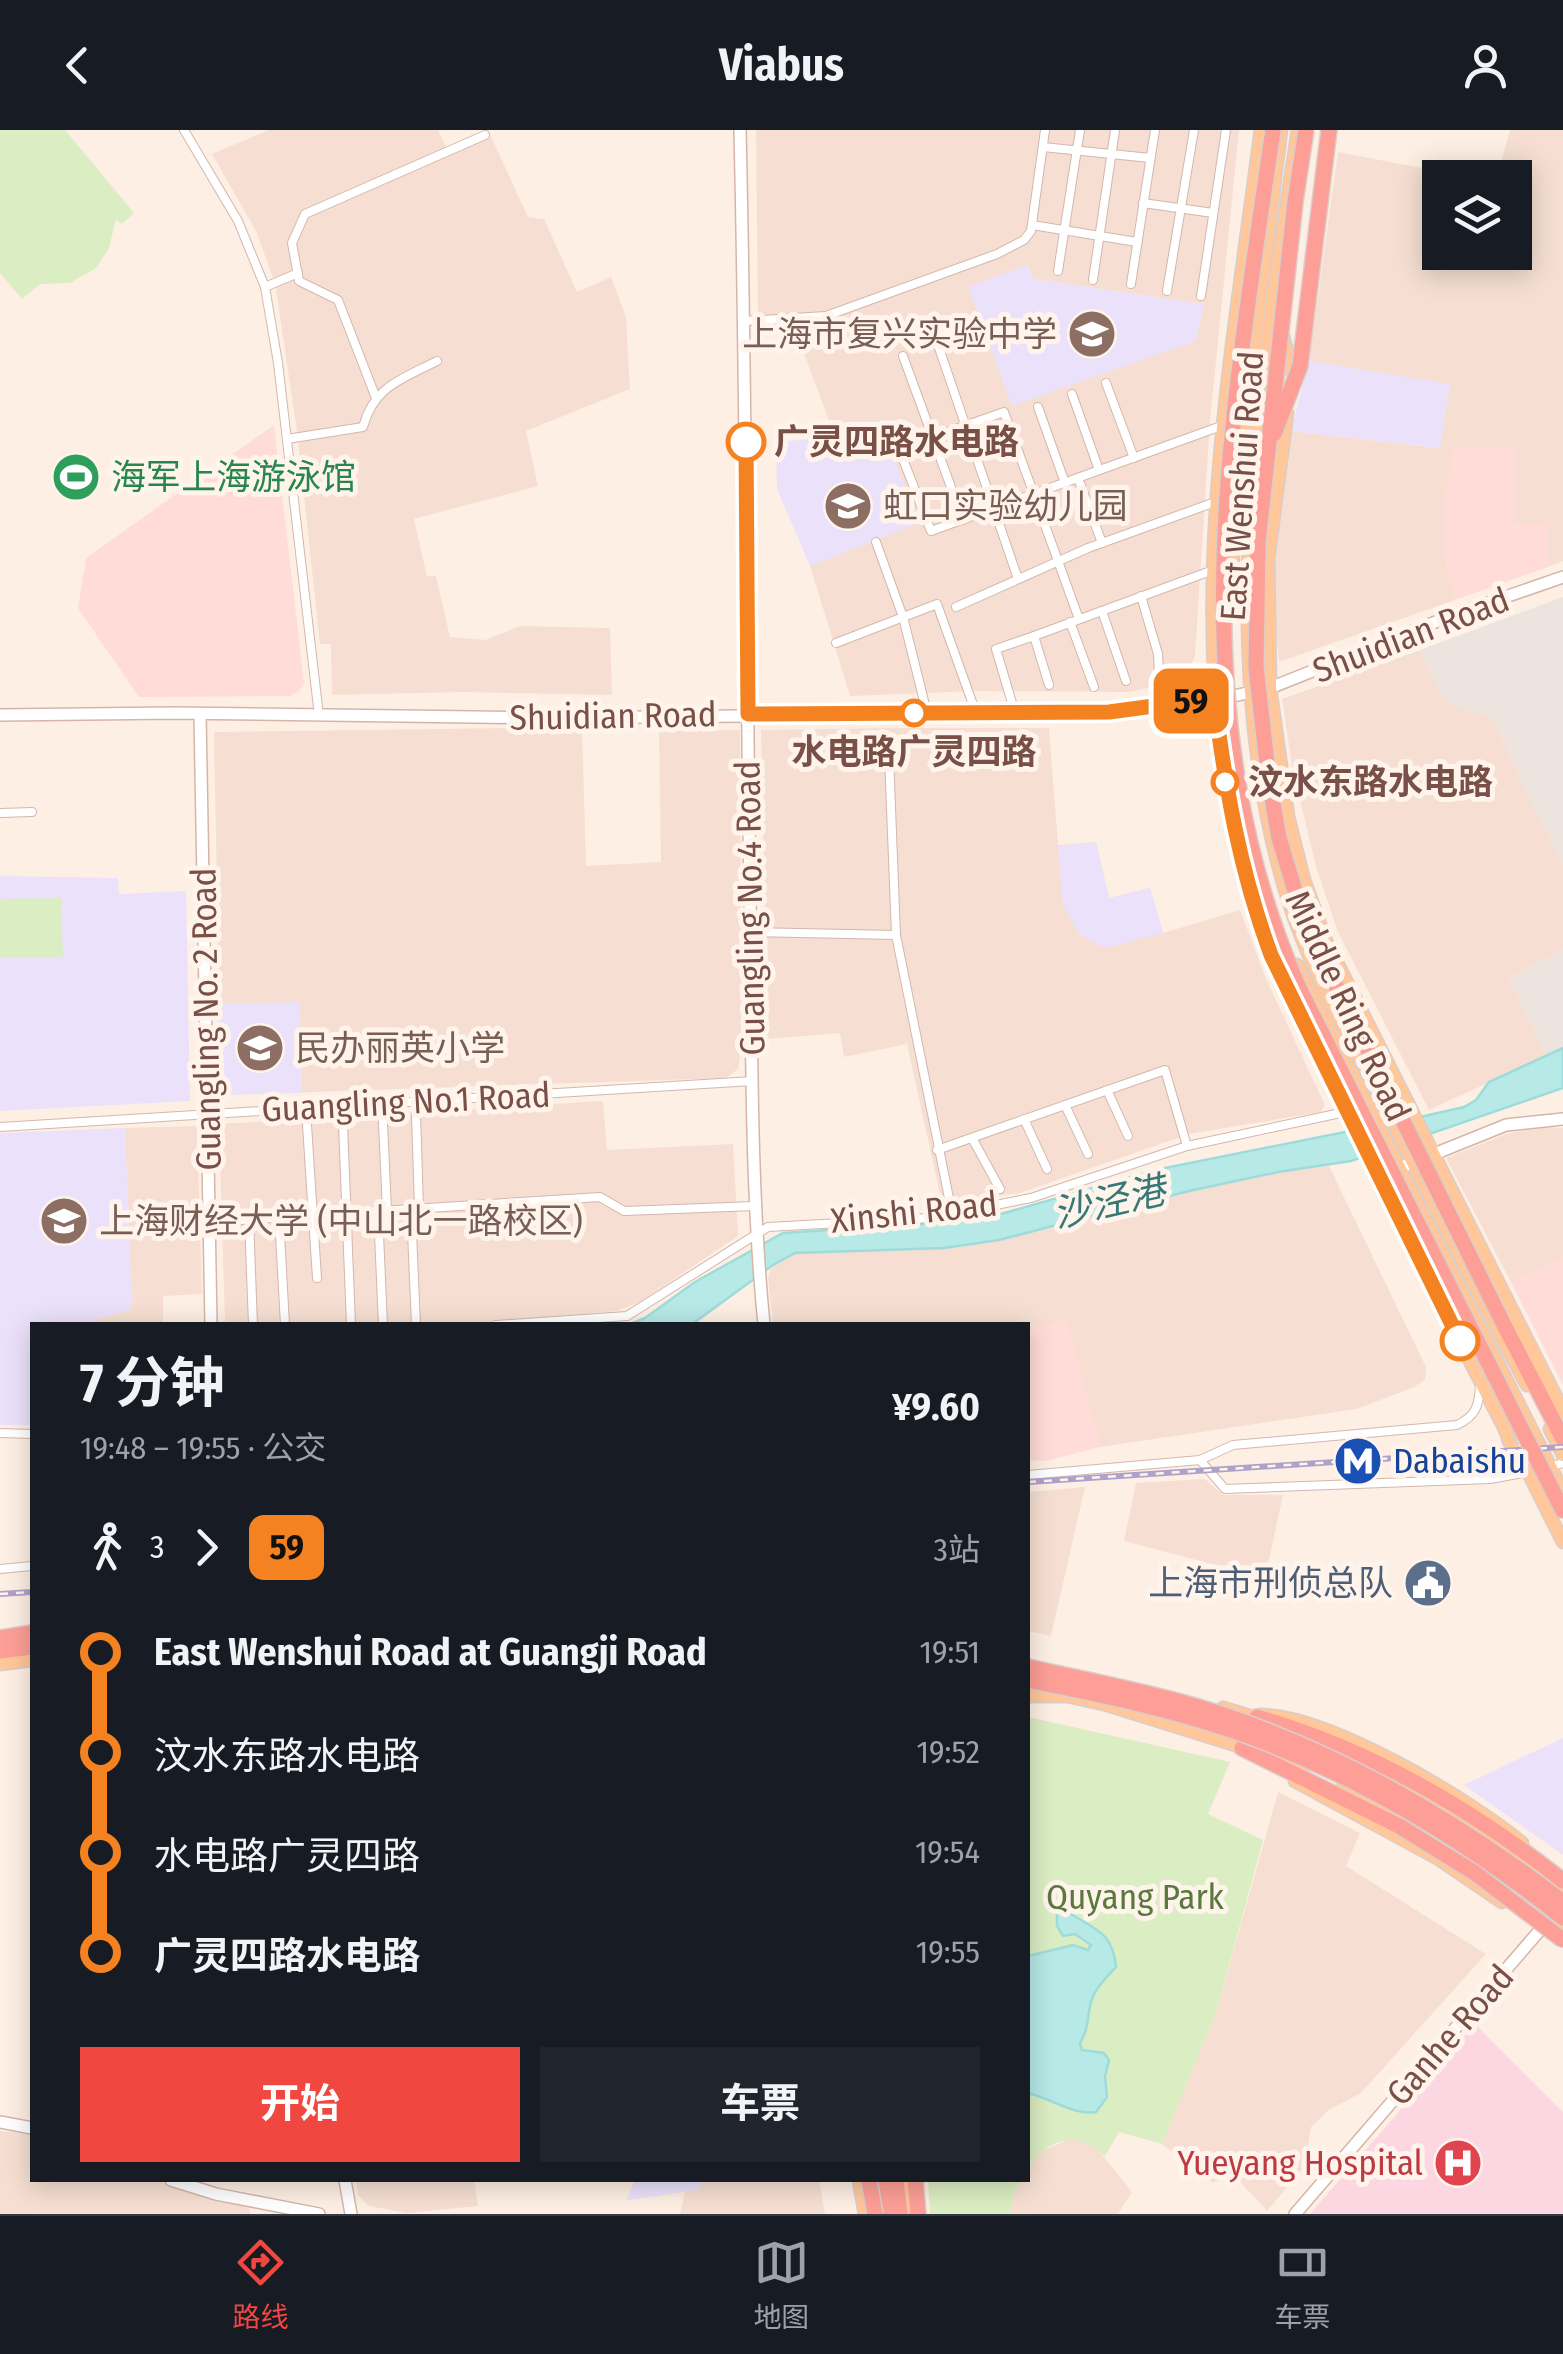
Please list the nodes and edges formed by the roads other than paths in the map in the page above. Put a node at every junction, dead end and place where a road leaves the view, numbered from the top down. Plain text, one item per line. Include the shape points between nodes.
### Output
1 (184, 130) edge
2 (740, 130) edge
3 (1045, 130) edge
4 (1080, 130) edge
5 (1115, 130) edge
6 (1155, 130) edge
7 (1194, 130) edge
8 (1226, 130) edge
9 (1261, 130) edge
10 (1273, 130) edge
11 (1281, 130) edge
12 (1298, 130) edge
13 (1306, 130) edge
14 (1330, 130) edge
15 (485, 135) dead end
16 (1043, 147) junction
17 (1076, 152) junction
18 (1112, 155) junction
19 (1150, 158) junction
20 (1144, 203) junction
21 (1180, 209) junction
22 (1214, 214) junction
23 (1032, 225) junction
24 (1064, 232) junction
25 (1099, 238) junction
26 (1138, 242) junction
27 (1058, 271) dead end
28 (298, 273) junction
29 (1093, 280) dead end
30 (1131, 284) dead end
31 (264, 287) junction
32 (1167, 291) dead end
33 (1201, 296) dead end
34 (1258, 298) junction
35 (1274, 301) junction
36 (744, 321) junction
37 (938, 345) dead end
38 (902, 356) dead end
39 (437, 361) dead end
40 (1230, 368) junction
41 (1292, 372) junction
42 (1106, 383) dead end
43 (1072, 394) dead end
44 (376, 398) junction
45 (1038, 407) dead end
46 (1224, 425) junction
47 (965, 426) junction
48 (1285, 429) junction
49 (932, 438) junction
50 (287, 439) junction
51 (1266, 457) junction
52 (1134, 458) junction
53 (1099, 470) junction
54 (1078, 478) junction
55 (1065, 482) junction
56 (1034, 494) junction
57 (1218, 501) junction
58 (994, 508) junction
59 (1276, 511) junction
60 (963, 520) junction
61 (876, 542) dead end
62 (1102, 543) junction
63 (1248, 552) junction
64 (1058, 561) junction
65 (1216, 569) junction
66 (1563, 577) edge
67 (1018, 579) junction
68 (1142, 596) junction
69 (956, 607) dead end
70 (1102, 610) junction
71 (903, 617) junction
72 (1074, 621) junction
73 (1034, 636) junction
74 (836, 643) dead end
75 (1159, 676) dead end
76 (1126, 681) dead end
77 (1049, 685) dead end
78 (1094, 688) dead end
79 (1270, 688) junction
80 (1250, 692) junction
81 (1233, 696) junction
82 (1214, 698) junction
83 (927, 713) junction
84 (976, 713) junction
85 (1015, 713) junction
86 (200, 714) junction
87 (748, 714) junction
88 (0, 715) edge
89 (319, 716) junction
90 (890, 758) dead end
91 (0, 812) edge
92 (32, 812) dead end
93 (1287, 895) junction
94 (1256, 912) junction
95 (1320, 922) junction
96 (750, 932) junction
97 (896, 935) junction
98 (1285, 936) junction
99 (752, 1082) junction
100 (1107, 1090) junction
101 (1382, 1100) junction
102 (1407, 1102) junction
103 (1366, 1103) junction
104 (382, 1104) junction
105 (1065, 1105) junction
106 (1347, 1113) junction
107 (208, 1114) junction
108 (416, 1114) dead end
109 (1024, 1119) junction
110 (1563, 1119) edge
111 (307, 1125) dead end
112 (0, 1126) edge
113 (343, 1126) dead end
114 (1128, 1136) dead end
115 (972, 1138) junction
116 (1187, 1146) junction
117 (937, 1150) junction
118 (1433, 1152) junction
119 (1088, 1154) dead end
120 (1406, 1165) junction
121 (1048, 1169) dead end
122 (1378, 1177) junction
123 (1000, 1189) dead end
124 (755, 1206) junction
125 (1462, 1208) junction
126 (415, 1209) junction
127 (382, 1211) junction
128 (345, 1213) junction
129 (952, 1214) junction
130 (312, 1215) junction
131 (279, 1218) junction
132 (249, 1220) junction
133 (209, 1222) junction
134 (756, 1236) junction
135 (1408, 1237) junction
136 (1450, 1253) junction
137 (317, 1278) dead end
138 (211, 1322) edge
139 (254, 1322) edge
140 (285, 1322) edge
141 (351, 1322) edge
142 (384, 1322) edge
143 (416, 1322) edge
144 (540, 1322) edge
145 (764, 1322) edge
146 (1480, 1380) junction
147 (1563, 1411) edge
148 (0, 1432) edge
149 (30, 1434) edge
150 (1563, 1439) edge
151 (1563, 1455) edge
152 (1200, 1460) junction
153 (1556, 1465) edge
154 (1528, 1472) junction
155 (1030, 1475) edge
156 (1563, 1492) edge
157 (1563, 1510) edge
158 (1563, 1542) edge
159 (30, 1566) edge
160 (0, 1569) edge
161 (30, 1630) edge
162 (0, 1635) edge
163 (30, 1649) edge
164 (0, 1652) edge
165 (30, 1660) edge
166 (0, 1664) edge
167 (1030, 1664) edge
168 (1030, 1664) edge
169 (1030, 1681) edge
170 (1030, 1682) edge
171 (1030, 1696) edge
172 (1068, 1696) junction
173 (1252, 1716) junction
174 (1242, 1748) junction
175 (1563, 1878) edge
176 (1563, 1890) edge
177 (1563, 1901) edge
178 (1557, 1918) edge
179 (1541, 1929) junction
180 (1563, 1933) edge
181 (0, 2122) edge
182 (30, 2128) edge
183 (177, 2182) edge
184 (345, 2182) edge
185 (860, 2182) edge
186 (870, 2182) edge
187 (880, 2182) edge
188 (896, 2182) edge
189 (905, 2182) edge
190 (915, 2182) edge
191 (881, 2212) edge
192 (319, 2214) edge
193 (350, 2214) edge
194 (865, 2214) edge
195 (900, 2214) edge
196 (909, 2214) edge
197 (918, 2214) edge
198 (1295, 2214) edge

1 - 31 street via 238,222
2 - 36 main road, Guangling No.4 Road
3 - 16 street
4 - 17 street
5 - 18 street
6 - 19 street
7 - 21 street
8 - 22 street
9 - 40 main road, East Wenshui Road
10 - 157 highway, Middle Ring Road, bridge via 1223,535 1223,667 1241,813 1298,986
11 - 34 main road, East Wenshui Road
12 - 35 main road, East Wenshui Road
13 - 51 highway, Middle Ring Road, bridge
14 - 41 main road, East Wenshui Road
14 - 48 street via 1304,368
14 - 51 highway, bridge via 1300,366
15 - 28 street via 305,214 292,243
16 - 17 street
16 - 23 street
17 - 18 street
17 - 24 street
18 - 19 street
18 - 25 street
19 - 20 street
20 - 21 street
20 - 26 street
21 - 22 street
21 - 32 street
22 - 33 street
23 - 24 street
23 - 36 street via 1024,240 998,254 826,316
24 - 25 street
24 - 27 street
25 - 26 street
25 - 29 street
26 - 30 street
28 - 31 street
28 - 44 street via 299,281 338,300
31 - 50 street
34 - 40 main road
34 - 81 main road, East Wenshui Road via 1234,526
35 - 41 main road
35 - 63 main road, East Wenshui Road
36 - 87 main road, Guangling No.4 Road
37 - 47 street
38 - 49 street
39 - 44 street
40 - 46 main road, East Wenshui Road
41 - 48 main road, East Wenshui Road
42 - 52 street
43 - 53 street
44 - 50 street via 363,427
45 - 55 street
46 - 52 street
46 - 57 main road, East Wenshui Road
47 - 49 street
47 - 56 street via 1004,412
47 - 58 street
48 - 59 main road, East Wenshui Road
49 - 60 street
49 - 60 street via 899,449 931,531
50 - 89 street
51 - 150 highway, Middle Ring Road, bridge via 1256,667 1268,781 1292,884 1337,994
52 - 53 street
53 - 54 street
54 - 55 street
54 - 62 street
55 - 56 street
56 - 58 street
56 - 64 street
57 - 62 street
57 - 65 main road, East Wenshui Road
58 - 60 street
58 - 67 street
59 - 63 main road
59 - 79 main road, East Wenshui Road via 1268,560
61 - 71 street
62 - 64 street
63 - 80 main road, East Wenshui Road
64 - 67 street
64 - 72 street
65 - 68 street
65 - 82 main road, East Wenshui Road
66 - 79 main road, Shuidian Road
67 - 69 street
68 - 70 street
68 - 75 street
70 - 72 street
70 - 76 street
71 - 74 street
71 - 83 street
71 - 84 street via 937,604
72 - 73 street
72 - 78 street
73 - 77 street
73 - 85 street via 996,649
79 - 80 main road, Shuidian Road
79 - 95 main road, East Wenshui Road via 1288,817
80 - 81 main road, Shuidian Road
80 - 93 main road, East Wenshui Road via 1267,817
81 - 82 main road, Shuidian Road
81 - 98 main road, East Wenshui Road via 1252,826
82 - 85 main road, Shuidian Road via 1109,712
82 - 94 main road, East Wenshui Road via 1225,782
83 - 84 main road, Shuidian Road
83 - 87 main road, Shuidian Road
84 - 85 main road, Shuidian Road
86 - 88 main road, Shuidian Road
86 - 89 main road, Shuidian Road
86 - 107 main road, Guangling No. 2 Road
87 - 89 main road, Shuidian Road
87 - 96 main road, Guangling No.4 Road
90 - 97 street
91 - 92 street
93 - 95 main road
93 - 101 main road, East Wenshui Road via 1319,978
94 - 98 main road
94 - 106 main road, East Wenshui Road
95 - 102 main road, East Wenshui Road
96 - 97 street
96 - 99 main road, Guangling No.4 Road
97 - 117 street
98 - 103 main road, East Wenshui Road
99 - 104 street, Guangling No.1 Road
99 - 124 main road, Guangling No.4 Road
100 - 105 street
100 - 114 street
100 - 116 street via 1165,1070
101 - 102 street, Xinshi Road
101 - 103 street, Xinshi Road
101 - 120 main road, East Wenshui Road via 1404,1145
102 - 118 main road, East Wenshui Road
103 - 106 street, Xinshi Road
103 - 120 main road, East Wenshui Road via 1388,1147
104 - 107 street, Guangling No.1 Road
104 - 127 street
105 - 109 street
105 - 119 street
106 - 116 street, Xinshi Road
106 - 122 main road, East Wenshui Road
107 - 112 street, Guangling No.1 Road
107 - 133 main road, Guangling No. 2 Road
108 - 126 street
109 - 115 street
109 - 121 street
110 - 118 main road via 1506,1125
111 - 130 street
113 - 128 street
115 - 117 street
115 - 123 street
116 - 129 street, Xinshi Road via 1031,1198
117 - 129 street
118 - 120 main road
118 - 125 main road, East Wenshui Road
120 - 122 main road
120 - 136 main road, East Wenshui Road
122 - 135 main road, East Wenshui Road
124 - 126 street via 624,1211 600,1197
124 - 134 main road, Guangling No.4 Road
125 - 136 main road
125 - 147 main road, East Wenshui Road
126 - 127 street
126 - 143 street
127 - 128 street
127 - 142 street
128 - 130 street
128 - 141 street
129 - 134 street, Xinshi Road via 776,1225
130 - 131 street
130 - 137 street
131 - 132 street
131 - 140 street
132 - 133 street
132 - 139 street
133 - 138 main road, Guangling No. 2 Road
134 - 144 street, Xinshi Road via 627,1316
134 - 145 main road, Guangling No.4 Road
135 - 136 main road
135 - 146 main road, East Wenshui Road
136 - 151 main road, East Wenshui Road
136 - 153 main road, East Wenshui Road
146 - 152 street via 1479,1404 1457,1425 1232,1444
146 - 154 main road, East Wenshui Road via 1518,1464
148 - 149 street
152 - 154 street via 1225,1489
152 - 155 street
153 - 154 street
153 - 156 main road, East Wenshui Road
154 - 158 main road, East Wenshui Road
159 - 160 street
161 - 162 highway
163 - 164 highway
165 - 166 main road
167 - 173 main road
168 - 177 highway, bridge via 1180,1702 1339,1762 1448,1820
169 - 178 highway, bridge via 1232,1730 1302,1757 1420,1817 1487,1860
170 - 172 main road
171 - 172 main road
172 - 174 main road
173 - 175 highway via 1327,1740 1413,1782
173 - 175 main road via 1283,1715 1408,1770 1493,1818
173 - 176 main road via 1459,1818
174 - 178 main road via 1336,1780 1428,1830
174 - 179 main road via 1439,1858
174 - 180 highway, bridge via 1399,1826
177 - 178 main road, Ganhe Road
178 - 179 main road, Ganhe Road
178 - 180 main road
179 - 180 main road
179 - 198 main road, Ganhe Road
181 - 182 main road
183 - 192 main road
184 - 193 main road
185 - 194 main road
186 - 191 highway, bridge
187 - 191 highway
188 - 195 highway
189 - 196 main road
190 - 197 highway

